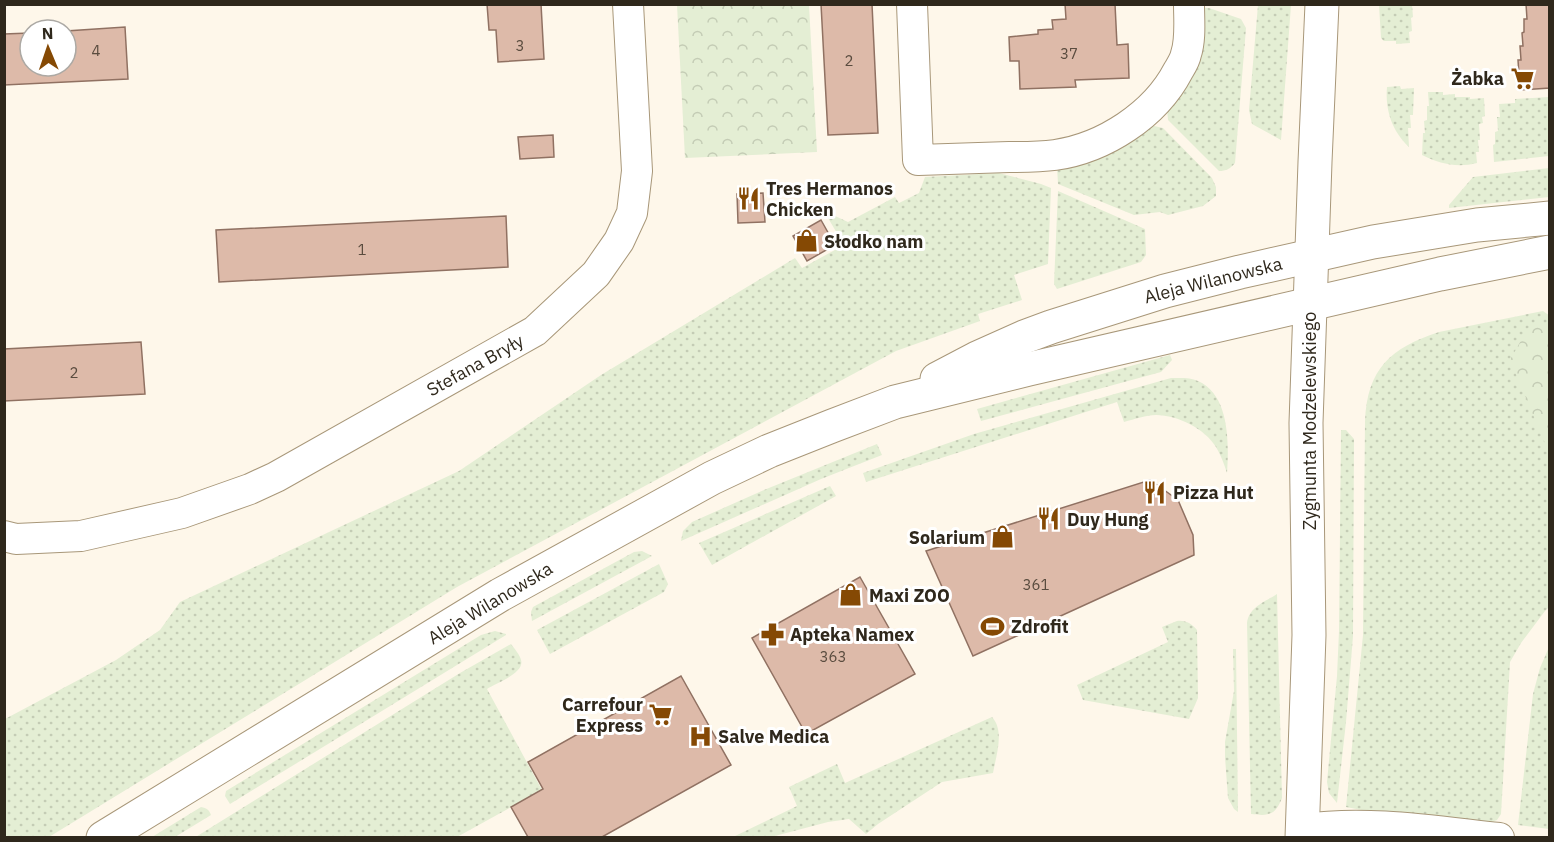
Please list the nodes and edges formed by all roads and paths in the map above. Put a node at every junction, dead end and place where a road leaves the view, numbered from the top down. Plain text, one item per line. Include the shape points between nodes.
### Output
1 (628, 4) edge
2 (912, 4) edge
3 (1189, 4) edge
4 (1322, 4) edge
5 (1550, 218) edge
6 (1550, 252) edge
7 (1311, 256) junction
8 (1310, 304) junction
9 (895, 402) junction
10 (4, 537) edge
11 (1302, 833) edge
12 (103, 837) edge
13 (1499, 837) edge

1 - 10 street, Stefana Bryły via 637,171 632,213 619,242 596,274 535,331 250,489 182,513 81,536
2 - 3 street via 918,160 1053,156 1092,146 1131,123 1165,92 1186,55
4 - 7 main road, Zygmunta Modzelewskiego
5 - 7 main road, Aleja Wilanowska via 1431,231
6 - 8 main road, Aleja Wilanowska
7 - 8 main road, Zygmunta Modzelewskiego
7 - 9 main road, Aleja Wilanowska via 1165,291 1051,327 978,358
8 - 9 main road, Aleja Wilanowska
8 - 11 main road, Zygmunta Modzelewskiego via 1306,423 1309,635
9 - 12 main road, Aleja Wilanowska via 768,451 646,513 500,595
11 - 13 street via 1326,826 1357,825

